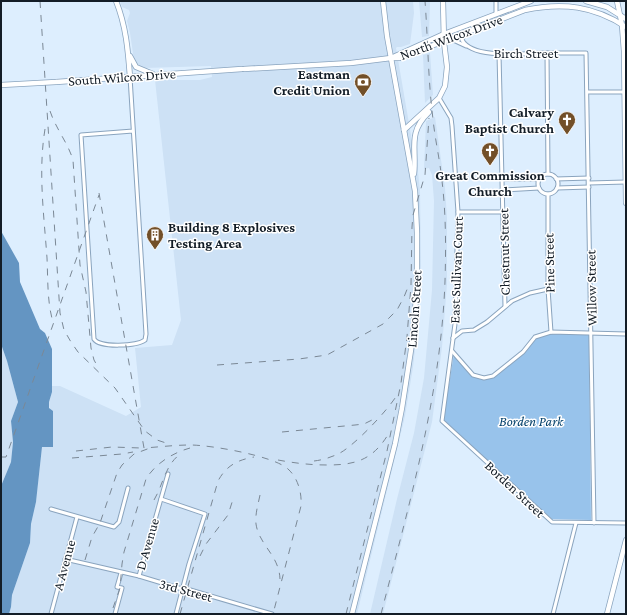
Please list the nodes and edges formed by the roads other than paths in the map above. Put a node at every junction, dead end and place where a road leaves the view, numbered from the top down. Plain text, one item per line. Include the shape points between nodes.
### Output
1 (116, 1) edge
2 (383, 1) edge
3 (443, 1) edge
4 (496, 1) edge
5 (531, 1) edge
6 (586, 1) edge
7 (617, 1) edge
8 (549, 4) edge
9 (496, 13) junction
10 (601, 13) junction
11 (621, 15) junction
12 (626, 18) edge
13 (497, 21) junction
14 (625, 25) edge
15 (444, 34) junction
16 (464, 34) junction
17 (451, 39) junction
18 (444, 42) junction
19 (468, 46) junction
20 (546, 53) junction
21 (586, 53) joint
22 (129, 54) junction
23 (499, 54) junction
24 (391, 58) junction
25 (156, 75) junction
26 (130, 77) junction
27 (1, 85) edge
28 (588, 92) junction
29 (626, 92) edge
30 (439, 98) junction
31 (404, 130) junction
32 (133, 132) junction
33 (548, 174) junction
34 (589, 178) junction
35 (413, 179) junction
36 (502, 179) junction
37 (539, 179) junction
38 (556, 179) junction
39 (626, 182) edge
40 (589, 183) junction
41 (589, 187) junction
42 (539, 188) junction
43 (557, 188) junction
44 (503, 190) junction
45 (548, 194) junction
46 (626, 203) edge
47 (458, 212) junction
48 (502, 212) junction
49 (548, 289) junction
50 (505, 306) junction
51 (551, 332) junction
52 (591, 333) junction
53 (626, 334) edge
54 (453, 338) junction
55 (452, 351) junction
56 (442, 421) joint
57 (168, 474) dead end
58 (128, 488) dead end
59 (161, 499) junction
60 (51, 509) dead end
61 (77, 517) junction
62 (576, 523) junction
63 (594, 523) junction
64 (626, 523) edge
65 (626, 540) edge
66 (65, 559) junction
67 (121, 573) junction
68 (138, 576) junction
69 (182, 589) junction
70 (51, 614) edge
71 (115, 614) edge
72 (176, 614) edge
73 (270, 614) edge
74 (352, 614) edge
75 (553, 614) edge
76 (607, 614) edge

1 - 22 main road via 125,29
2 - 24 main road, Lincoln Street
3 - 15 main road
4 - 9 street
5 - 9 main road, North Wilcox Drive
6 - 11 main road via 607,7
7 - 11 main road
8 - 10 main road, North Wilcox Drive via 585,8
8 - 13 main road, North Wilcox Drive
9 - 13 main road
9 - 15 main road, North Wilcox Drive
10 - 11 main road
10 - 14 main road, North Wilcox Drive
11 - 12 main road
11 - 14 main road
13 - 16 main road, North Wilcox Drive
14 - 29 main road
15 - 18 main road
15 - 24 main road, South Wilcox Drive
16 - 17 main road, North Wilcox Drive
16 - 19 street via 462,40
17 - 18 main road, North Wilcox Drive
17 - 19 street, Birch Street
18 - 24 main road, North Wilcox Drive via 400,58
18 - 30 main road via 447,76
19 - 23 street, Birch Street via 483,52
20 - 21 street, Birch Street
20 - 23 street, Birch Street
20 - 33 street
21 - 28 street, Willow Street
22 - 25 main road via 136,67
22 - 26 main road
23 - 36 street, Chestnut Street
24 - 25 main road, South Wilcox Drive via 351,63
24 - 31 main road, Lincoln Street
25 - 26 main road, South Wilcox Drive
26 - 27 main road, South Wilcox Drive, bridge
26 - 32 street
28 - 29 street
28 - 34 street, Willow Street
29 - 39 main road
30 - 31 main road
30 - 35 main road via 417,128 413,148
30 - 47 street, East Sullivan Court via 452,126
31 - 35 main road, Lincoln Street
32 - 32 street via 146,334 145,340 141,343 108,345 94,339 81,134
33 - 37 street
33 - 38 street
34 - 38 street
34 - 40 street, Willow Street
35 - 74 main road, Lincoln Street via 416,203 417,279 408,378 395,444
36 - 37 street
36 - 44 street, Chestnut Street
37 - 42 street
38 - 43 street
39 - 40 street
39 - 46 main road
40 - 41 street, Willow Street
41 - 43 street
41 - 52 street, Willow Street
42 - 44 street
42 - 45 street
43 - 45 street
44 - 48 street, Chestnut Street
45 - 49 street, Pine Street
47 - 48 street
47 - 54 street, East Sullivan Court
48 - 50 street, Chestnut Street
49 - 50 street via 530,293
49 - 51 street, Pine Street
50 - 54 street via 474,330 462,331
51 - 52 street
51 - 55 street via 535,337 523,352 493,376 484,378 473,375
52 - 53 street
52 - 63 street, Willow Street
54 - 55 street, East Sullivan Court
55 - 56 street, East Sullivan Court
56 - 62 street, Borden Street via 552,522
57 - 59 street, D Avenue
58 - 61 street via 116,526
59 - 68 street, D Avenue
59 - 69 street via 205,514
60 - 61 street
61 - 66 street, A Avenue
62 - 63 street, Borden Street
62 - 75 street
63 - 64 street, Borden Street
65 - 76 main road
66 - 67 street
66 - 70 street, A Avenue
67 - 68 street, D Avenue
67 - 71 street, D Avenue via 117,587 122,588
68 - 69 street, 3rd Street
69 - 72 street
69 - 73 street, 3rd Street

